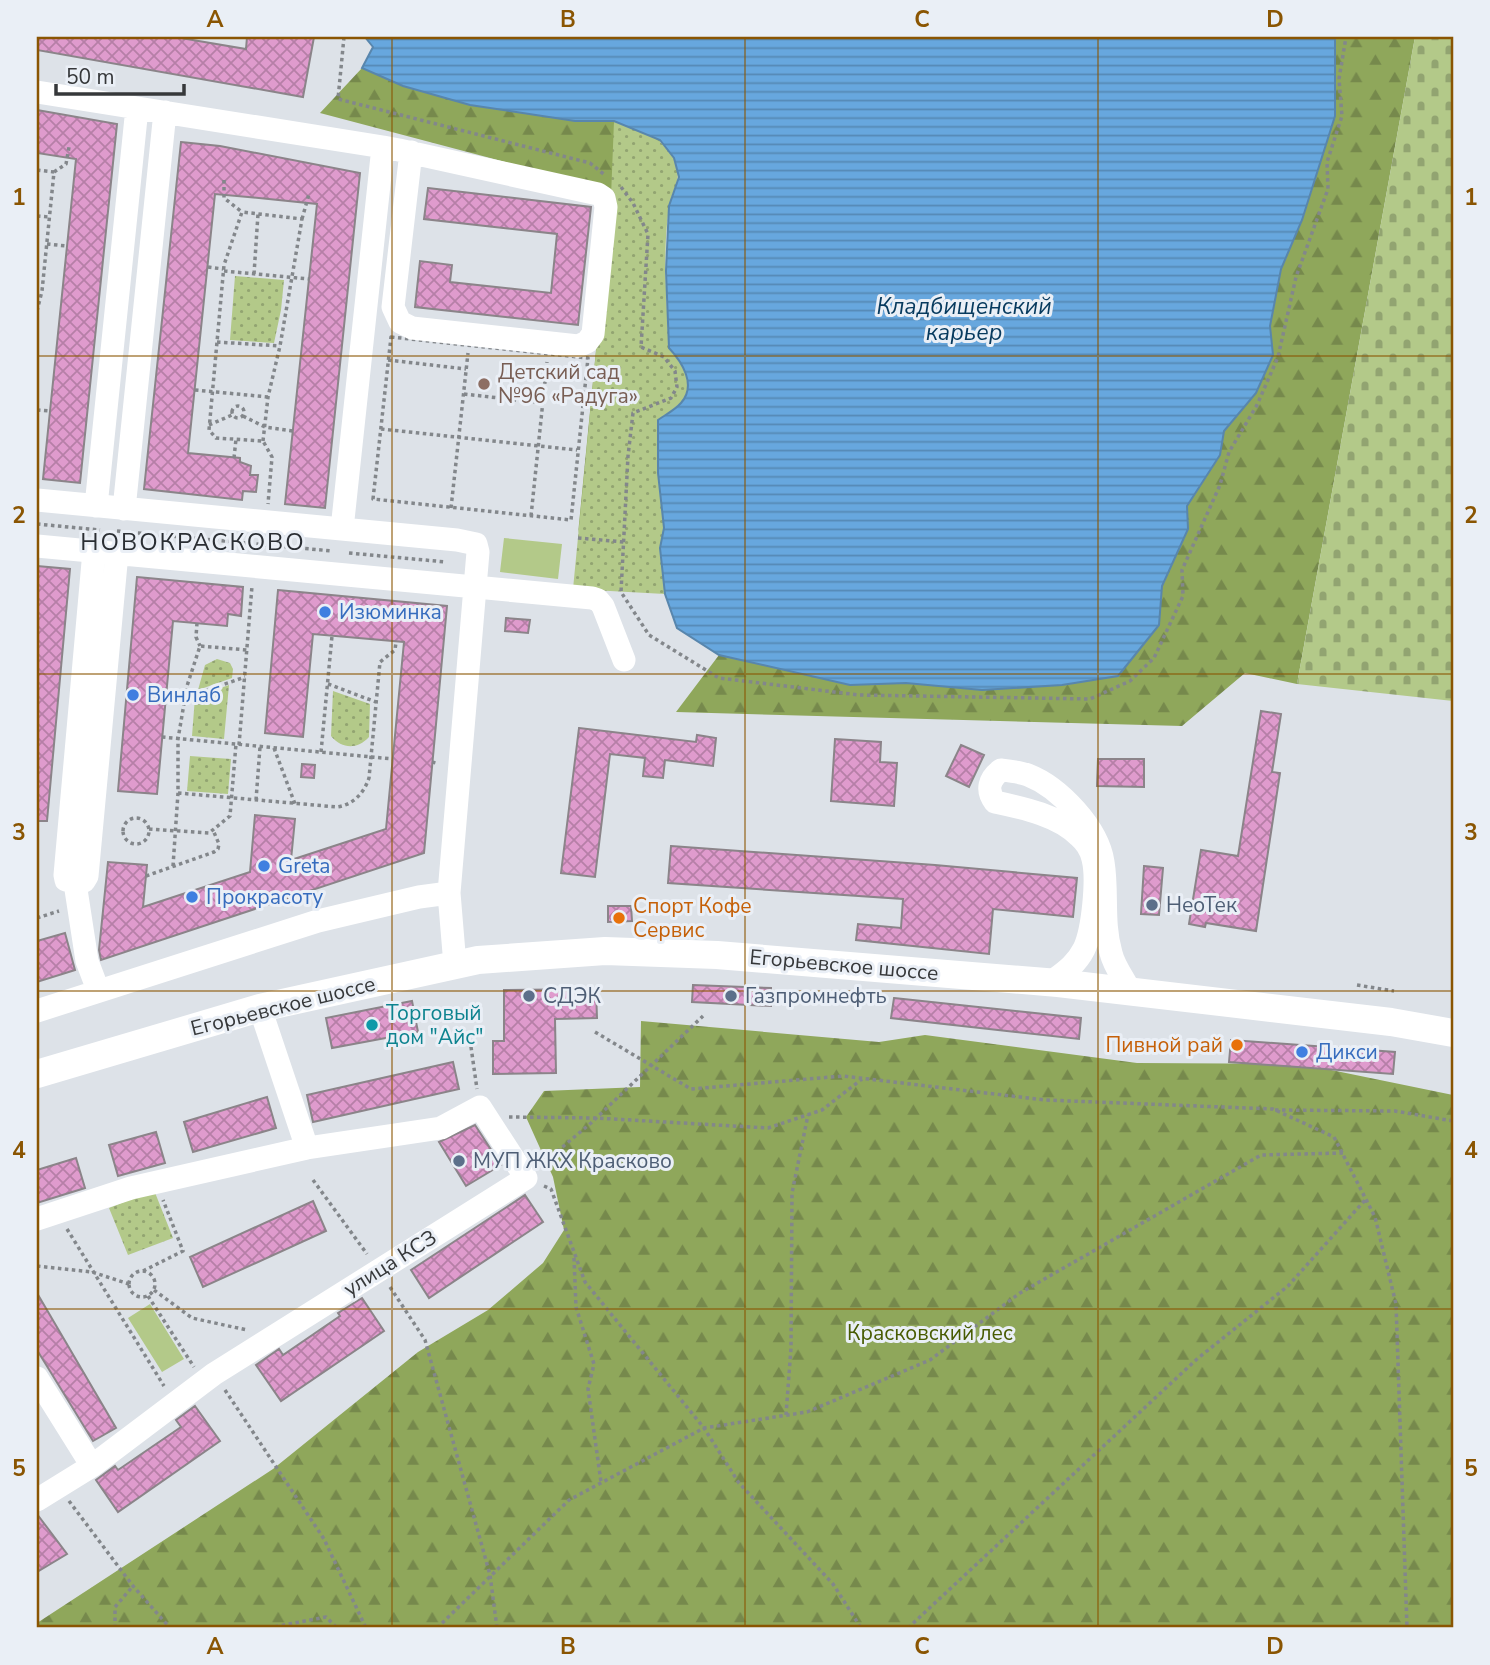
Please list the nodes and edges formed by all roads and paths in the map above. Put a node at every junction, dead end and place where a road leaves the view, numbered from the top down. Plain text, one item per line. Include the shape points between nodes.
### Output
1 (344, 37) edge
2 (1346, 37) edge
3 (37, 92) edge
4 (137, 108) junction
5 (165, 112) junction
6 (69, 147) dead end
7 (383, 147) junction
8 (411, 152) junction
9 (37, 170) edge
10 (54, 172) junction
11 (608, 177) dead end
12 (224, 180) dead end
13 (617, 184) dead end
14 (309, 194) dead end
15 (242, 212) junction
16 (258, 214) junction
17 (37, 216) edge
18 (50, 217) junction
19 (302, 219) junction
20 (47, 244) junction
21 (67, 246) dead end
22 (372, 246) junction
23 (400, 249) junction
24 (208, 267) dead end
25 (223, 270) junction
26 (254, 274) junction
27 (37, 276) edge
28 (293, 276) junction
29 (43, 277) junction
30 (309, 279) dead end
31 (37, 311) edge
32 (470, 340) junction
33 (217, 342) junction
34 (280, 346) junction
35 (549, 348) junction
36 (388, 360) junction
37 (466, 369) junction
38 (195, 390) dead end
39 (212, 393) junction
40 (464, 394) junction
41 (239, 395) junction
42 (268, 397) junction
43 (543, 403) junction
44 (239, 406) junction
45 (37, 410) edge
46 (50, 411) dead end
47 (232, 415) junction
48 (243, 416) junction
49 (209, 425) junction
50 (265, 428) junction
51 (381, 429) junction
52 (293, 431) dead end
53 (459, 438) junction
54 (236, 439) junction
55 (263, 442) junction
56 (538, 446) junction
57 (578, 451) junction
58 (234, 458) dead end
59 (37, 500) edge
60 (268, 502) dead end
61 (451, 508) junction
62 (531, 516) junction
63 (125, 518) junction
64 (37, 524) edge
65 (136, 533) junction
66 (106, 534) junction
67 (578, 538) dead end
68 (624, 542) junction
69 (37, 546) edge
70 (340, 547) junction
71 (344, 560) dead end
72 (450, 569) dead end
73 (252, 587) dead end
74 (475, 587) junction
75 (197, 623) dead end
76 (332, 636) dead end
77 (396, 642) dead end
78 (200, 646) junction
79 (247, 650) junction
80 (624, 660) dead end
81 (245, 677) junction
82 (328, 684) junction
83 (185, 698) junction
84 (376, 702) junction
85 (162, 737) dead end
86 (178, 739) junction
87 (238, 744) junction
88 (260, 747) junction
89 (274, 748) junction
90 (321, 752) junction
91 (371, 757) junction
92 (393, 759) dead end
93 (178, 793) junction
94 (232, 798) junction
95 (256, 800) junction
96 (295, 804) junction
97 (149, 829) junction
98 (214, 830) junction
99 (176, 831) junction
100 (173, 866) junction
101 (146, 876) dead end
102 (449, 893) junction
103 (57, 911) dead end
104 (37, 918) edge
105 (455, 965) junction
106 (1050, 983) junction
107 (1357, 985) dead end
108 (98, 990) junction
109 (1130, 991) junction
110 (1394, 991) dead end
111 (260, 1008) junction
112 (37, 1011) edge
113 (703, 1016) dead end
114 (595, 1032) dead end
115 (469, 1033) dead end
116 (1453, 1034) edge
117 (651, 1065) junction
118 (37, 1074) edge
119 (863, 1079) junction
120 (1273, 1110) junction
121 (483, 1112) junction
122 (808, 1115) junction
123 (596, 1118) junction
124 (1453, 1121) edge
125 (307, 1148) junction
126 (1343, 1153) junction
127 (526, 1178) junction
128 (313, 1180) dead end
129 (156, 1182) junction
130 (1366, 1199) junction
131 (47, 1216) edge
132 (574, 1253) junction
133 (37, 1266) edge
134 (379, 1270) junction
135 (144, 1271) junction
136 (92, 1272) junction
137 (129, 1284) junction
138 (154, 1290) junction
139 (148, 1296) junction
140 (275, 1335) junction
141 (37, 1378) edge
142 (209, 1378) junction
143 (175, 1404) junction
144 (786, 1415) junction
145 (704, 1428) junction
146 (92, 1466) junction
147 (601, 1482) junction
148 (58, 1487) junction
149 (37, 1500) edge
150 (490, 1575) junction
151 (133, 1586) junction
152 (115, 1628) edge
153 (170, 1628) edge
154 (268, 1628) edge
155 (337, 1628) edge
156 (366, 1628) edge
157 (437, 1628) edge
158 (497, 1628) edge
159 (861, 1628) edge
160 (908, 1628) edge
161 (1407, 1628) edge

1 - 11 path via 338,99 590,163
2 - 68 path via 1339,79 1342,116 1327,162 1328,189 1296,276 1278,357 1229,452 1220,485 1182,570 1183,596 1154,658 1130,681 1090,699 859,695 719,678 649,635 621,592
3 - 4 street
4 - 5 street
4 - 66 street
5 - 7 street
5 - 63 street
6 - 10 path via 66,164
7 - 8 street
7 - 22 street
8 - 23 street
8 - 35 street via 604,198 593,334 578,346
9 - 10 path
10 - 18 path
12 - 15 path via 224,198
13 - 68 path via 626,191 648,234 641,347 664,357 675,371 677,387 671,398 633,414
14 - 19 path
15 - 16 path
15 - 25 path
16 - 19 path
16 - 26 path
17 - 18 path
18 - 20 path
19 - 28 path
20 - 21 path
20 - 29 path
22 - 23 street
22 - 70 street
23 - 32 street via 393,307 400,322
24 - 25 path
25 - 26 path
25 - 33 path
26 - 28 path
27 - 29 path
28 - 30 path
28 - 34 path
29 - 31 path
32 - 35 street
32 - 35 path
32 - 36 path via 391,337
32 - 37 path
33 - 34 path
33 - 39 path
34 - 42 path
35 - 43 path
35 - 57 path via 588,358
36 - 37 path
36 - 51 path
37 - 40 path
38 - 39 path
39 - 41 path
39 - 49 path
40 - 43 path
40 - 53 path
41 - 42 path
41 - 44 path
42 - 50 path
43 - 56 path
44 - 47 path via 233,408
44 - 48 path
45 - 46 path
47 - 48 path
47 - 49 path
48 - 50 path
49 - 54 path via 216,438
50 - 52 path
50 - 55 path
51 - 53 path
51 - 61 path via 373,499
53 - 56 path
53 - 61 path
54 - 55 path
54 - 58 path
55 - 60 path via 272,457
56 - 57 path
56 - 62 path
57 - 62 path via 571,520
59 - 66 street
61 - 62 path
63 - 65 path
63 - 66 street
63 - 66 path
63 - 70 street
64 - 66 path
65 - 66 path
65 - 70 path
66 - 69 street
66 - 74 street
66 - 108 street via 65,875 75,883 87,961
67 - 68 path
70 - 71 path
70 - 72 path via 447,560
70 - 74 street via 468,541 476,544 478,552
73 - 79 path
74 - 80 street via 598,600
74 - 102 street
75 - 78 path
76 - 82 path
77 - 84 path via 395,650 380,662
78 - 79 path
78 - 83 path
79 - 81 path
81 - 83 path
81 - 87 path
82 - 84 path
82 - 90 path
83 - 86 path
84 - 91 path
85 - 86 path
86 - 87 path
86 - 93 path
87 - 88 path
87 - 94 path
88 - 89 path
88 - 95 path
89 - 90 path
89 - 96 path
90 - 91 path
91 - 92 path
91 - 96 path via 367,785 352,803 337,807
93 - 94 path
93 - 99 path
94 - 95 path
94 - 98 path via 230,816
95 - 96 path
97 - 97 path via 145,821 134,818 122,831 127,842 139,844 148,838
97 - 99 path
98 - 99 path
98 - 100 path via 218,849
99 - 100 path
100 - 101 path
102 - 105 street
102 - 108 street via 318,921
103 - 104 path
105 - 106 main road, Егорьевское шоссе via 605,951 717,955
105 - 111 main road, Егорьевское шоссе
106 - 109 main road, Егорьевское шоссе
106 - 109 street via 1072,967 1089,936 1094,861 1089,847 1067,826 1022,807 995,802 989,794 990,783 1001,770 1028,775 1054,789 1095,837 1103,859 1104,919 1111,955
107 - 110 path
108 - 112 street
109 - 116 main road, Егорьевское шоссе via 1391,1022
111 - 118 main road, Егорьевское шоссе
111 - 125 street
113 - 117 path
114 - 117 path
115 - 121 path
117 - 119 path via 691,1089 843,1076
117 - 123 path
119 - 120 path via 1045,1100
119 - 122 path
120 - 124 path via 1395,1111
120 - 126 path via 1334,1137
121 - 123 path
121 - 125 street via 441,1128
121 - 127 street
122 - 123 path via 768,1128
122 - 144 path via 792,1193
123 - 127 path
125 - 129 street
126 - 130 path
126 - 144 path via 1261,1155 1020,1293 930,1360 807,1412
127 - 132 path via 551,1189
127 - 134 street, улица КСЗ
128 - 134 path
129 - 131 street
129 - 135 path via 183,1251
130 - 160 path via 1288,1286 1197,1359
130 - 161 path via 1375,1217 1396,1304
131 - 136 path
132 - 145 path via 585,1282
132 - 147 path via 576,1307 594,1364 588,1390
133 - 136 path
134 - 140 street, улица КСЗ
134 - 150 path via 425,1340
135 - 137 path via 132,1276
135 - 138 path via 154,1278
136 - 137 path
136 - 143 path
137 - 139 path via 135,1295
138 - 139 path
138 - 140 path via 192,1318
139 - 142 path
140 - 142 street, улица КСЗ
141 - 146 street
142 - 143 street, улица КСЗ
142 - 156 path via 324,1539
143 - 146 street, улица КСЗ
144 - 145 path
145 - 147 path
145 - 159 path via 738,1483 833,1584
146 - 148 street, улица КСЗ
147 - 150 path via 569,1500
148 - 149 street, улица КСЗ
148 - 151 path
150 - 157 path
150 - 158 path
151 - 152 path via 115,1607
151 - 153 path
154 - 155 path via 326,1618

